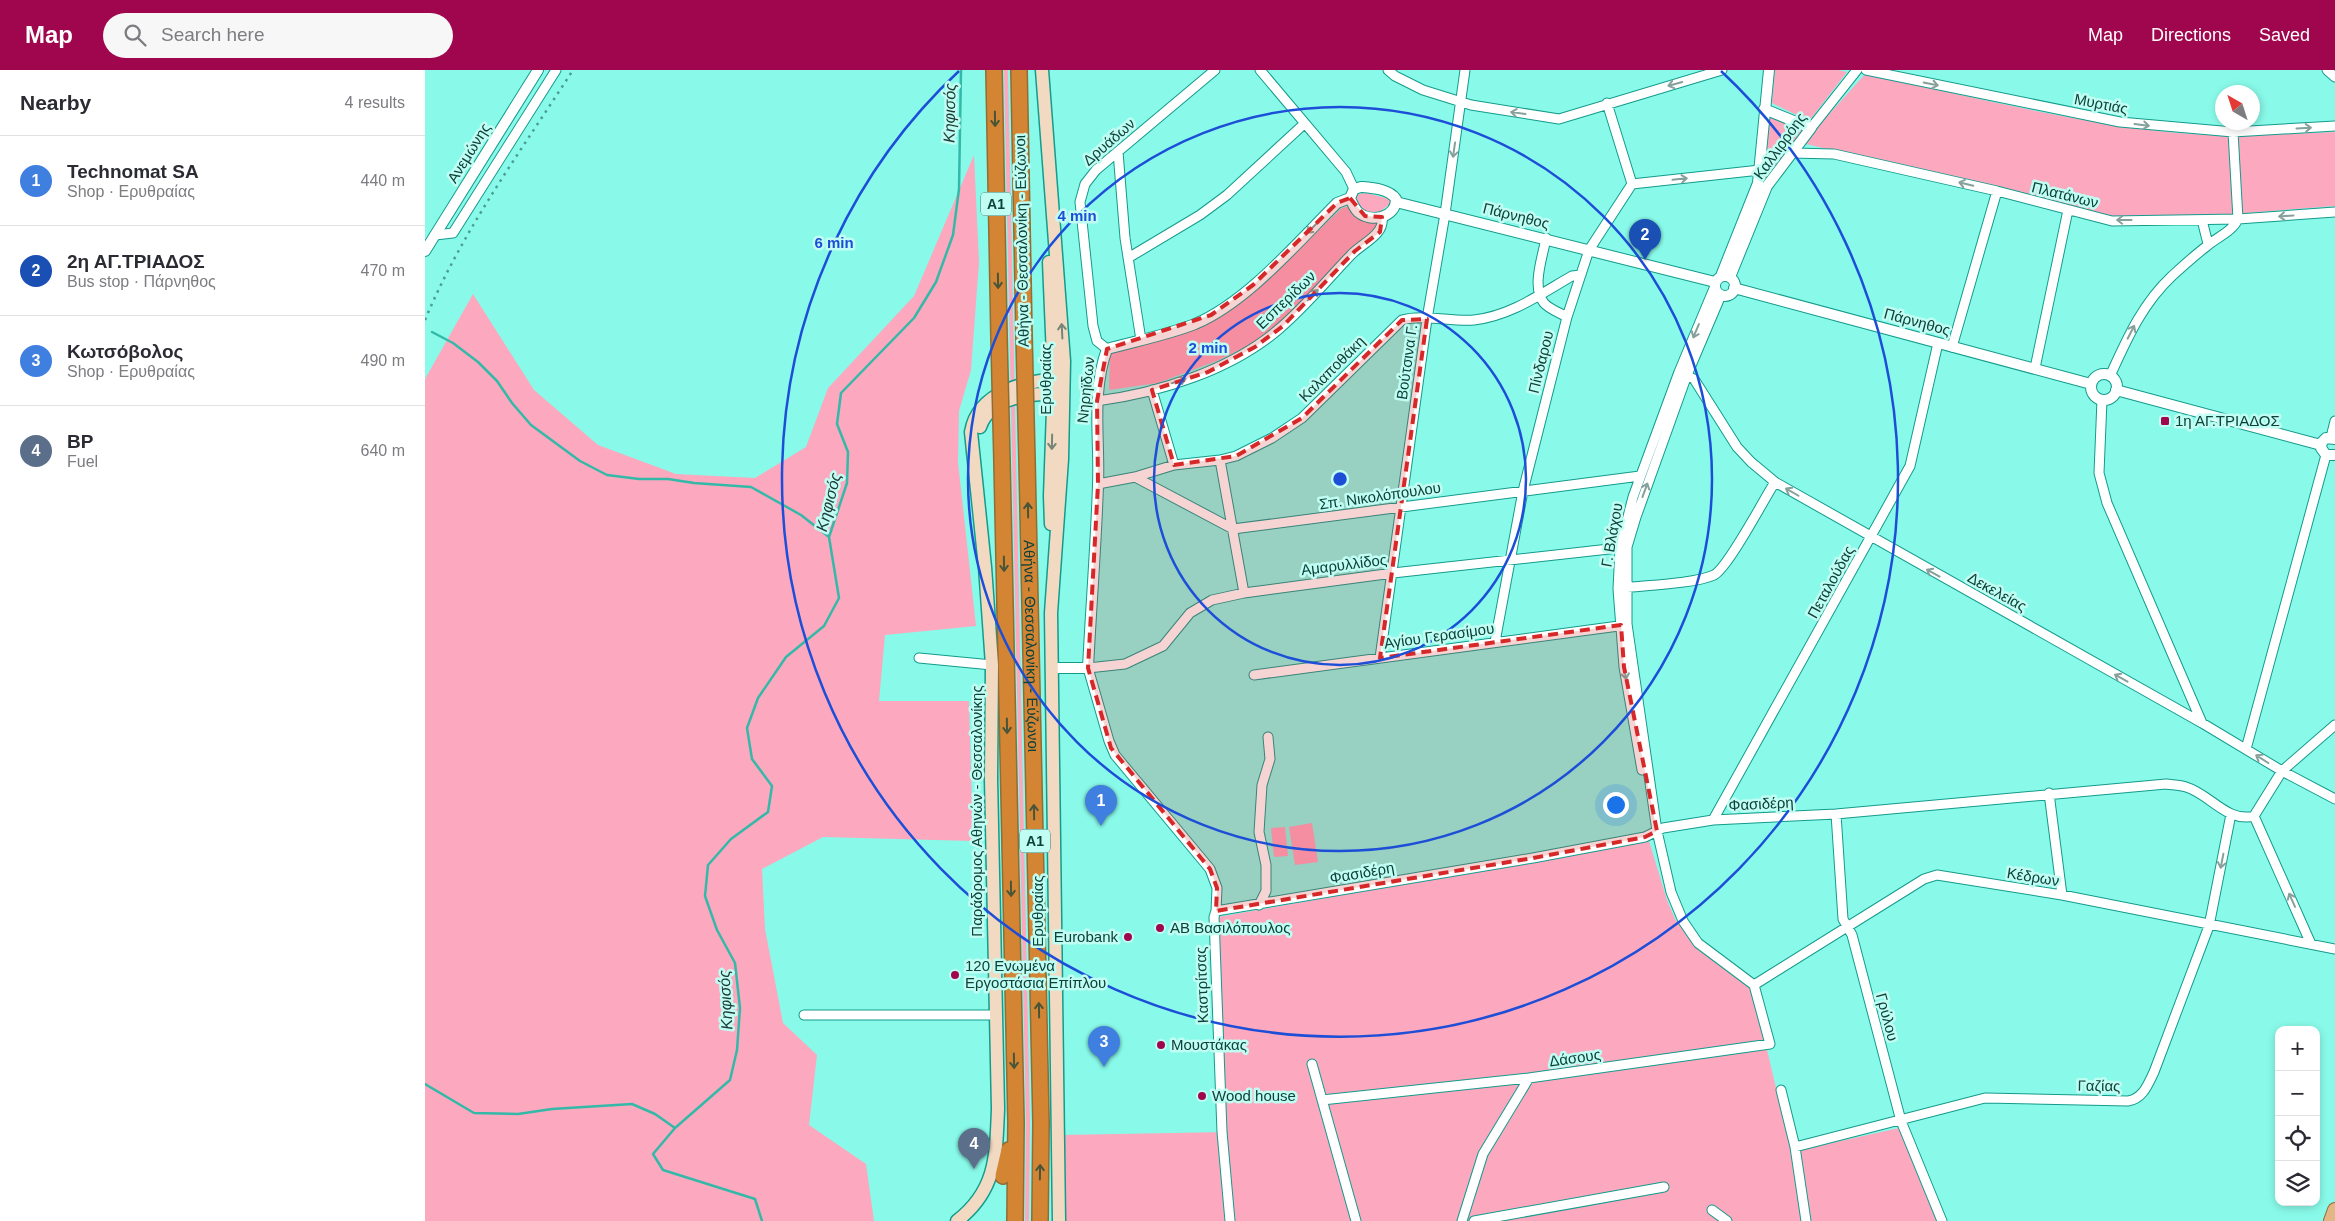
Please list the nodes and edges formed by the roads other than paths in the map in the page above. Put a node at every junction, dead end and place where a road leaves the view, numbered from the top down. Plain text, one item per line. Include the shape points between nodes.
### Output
1 (538, 70) edge
2 (556, 70) edge
3 (993, 70) edge
4 (1019, 70) edge
5 (1042, 70) edge
6 (1215, 70) edge
7 (1260, 70) edge
8 (1388, 70) edge
9 (1465, 70) edge
10 (1722, 70) edge
11 (1769, 70) edge
12 (1857, 70) edge
13 (1867, 70) edge
14 (2327, 70) edge
15 (2335, 77) edge
16 (1460, 102) junction
17 (1607, 104) junction
18 (1764, 108) junction
19 (1303, 124) junction
20 (2335, 126) edge
21 (1811, 128) junction
22 (2233, 132) junction
23 (1118, 152) junction
24 (1792, 153) junction
25 (1760, 170) junction
26 (1632, 184) junction
27 (1997, 191) junction
28 (1352, 194) junction
29 (1396, 202) junction
30 (2068, 210) junction
31 (2335, 212) edge
32 (1445, 214) junction
33 (1382, 217) junction
34 (2238, 219) junction
35 (2202, 220) junction
36 (435, 235) junction
37 (1546, 238) junction
38 (2208, 244) junction
39 (1589, 250) junction
40 (425, 251) edge
41 (1128, 258) junction
42 (1581, 275) junction
43 (1720, 280) junction
44 (1734, 288) junction
45 (1539, 295) junction
46 (1721, 295) junction
47 (1567, 317) junction
48 (1427, 319) junction
49 (1141, 340) junction
50 (1938, 343) junction
51 (1951, 347) junction
52 (1107, 349) junction
53 (2035, 368) junction
54 (1683, 373) junction
55 (2110, 376) junction
56 (1059, 380) junction
57 (2091, 384) junction
58 (1152, 390) junction
59 (2116, 390) junction
60 (1058, 393) junction
61 (1097, 400) junction
62 (2103, 400) junction
63 (2335, 421) edge
64 (2333, 438) edge
65 (2321, 445) junction
66 (2330, 455) edge
67 (1220, 460) junction
68 (1174, 465) junction
69 (1640, 476) junction
70 (1135, 477) junction
71 (977, 479) junction
72 (1775, 482) junction
73 (1098, 484) junction
74 (1523, 491) junction
75 (1400, 507) junction
76 (1233, 529) junction
77 (1871, 538) junction
78 (1624, 548) junction
79 (1510, 559) junction
80 (1393, 573) junction
81 (1623, 588) junction
82 (1244, 593) junction
83 (1624, 625) junction
84 (1495, 642) junction
85 (919, 658) dead end
86 (1380, 658) junction
87 (992, 665) junction
88 (1052, 668) junction
89 (1088, 668) junction
90 (1255, 675) dead end
91 (2202, 723) junction
92 (2335, 725) edge
93 (1268, 737) dead end
94 (2246, 749) junction
95 (2282, 771) junction
96 (2049, 793) junction
97 (2335, 799) edge
98 (1837, 814) junction
99 (2231, 814) junction
100 (2254, 816) junction
101 (1713, 820) junction
102 (1657, 831) junction
103 (2062, 895) junction
104 (1259, 905) junction
105 (1216, 911) junction
106 (2209, 926) junction
107 (1848, 928) junction
108 (2311, 944) junction
109 (2335, 948) edge
110 (1754, 985) junction
111 (804, 1015) dead end
112 (997, 1015) junction
113 (1312, 1064) dead end
114 (1529, 1078) junction
115 (1781, 1090) dead end
116 (1322, 1100) junction
117 (1901, 1121) junction
118 (1016, 1122) junction
119 (1795, 1147) junction
120 (1003, 1176) dead end
121 (1664, 1187) dead end
122 (1712, 1210) dead end
123 (2335, 1210) edge
124 (957, 1221) edge
125 (1015, 1221) edge
126 (1040, 1221) edge
127 (1059, 1221) edge
128 (1230, 1221) edge
129 (1356, 1221) edge
130 (1462, 1221) edge
131 (1474, 1221) edge
132 (1727, 1221) edge
133 (1806, 1221) edge
134 (1942, 1221) edge
135 (2331, 1221) edge

1 - 36 street, Ανεμώνης
2 - 36 street via 453,234
3 -> 118 highway, Αθήνα - Θεσσαλονίκη - Εύζωνοι / Α1, bridge
126 -> 4 highway, Αθήνα - Θεσσαλονίκη - Εύζωνοι / Α1, bridge via 1041,1113
5 - 56 main road, Ερυθραίας via 1060,294
6 - 23 street, Δρυάδων
7 - 19 street
8 - 16 street via 1423,90
9 - 16 street, Βούτσινα Γ.
10 -> 17 street
11 - 18 street
12 - 21 street, Καλλιρρόης
13 -> 22 street, Μυρτιάς via 2120,122
14 - 15 street
17 -> 16 street via 1559,119
16 -> 32 street, Βούτσινα Γ.
17 - 26 street
18 - 21 street
18 - 25 street
19 - 28 street via 1346,172
19 - 41 street via 1227,195
22 -> 20 street, Μυρτιάς
21 - 24 street, Καλλιρρόης
22 - 34 street
23 - 41 street
23 - 52 street, Δρυάδων via 1087,180 1080,202 1093,326 1097,341
27 -> 24 street, Πλατάνων via 1834,154
24 - 43 street, Καλλιρρόης via 1766,189
26 -> 25 street
25 - 43 street via 1755,193
26 - 39 street, Πίνδαρου
27 - 30 street, Πλατάνων
27 - 51 street
28 - 29 street via 1361,187 1379,189 1392,195
28 - 33 street via 1357,211 1365,216
28 -> 49 street, Νηρηϊδων via 1337,203 1253,285 1233,300 1195,324
29 - 32 street, Πάρνηθος
29 - 33 street
35 -> 30 street, Πλατάνων via 2112,220
30 - 53 street
31 -> 34 street, Πλατάνων
32 - 37 street, Πάρνηθος
32 - 48 street, Βούτσινα Γ.
58 -> 33 street, Εσπερίδων via 1215,368 1277,331 1355,251 1380,232
34 - 35 street, Πλατάνων
34 - 38 street via 2235,226
35 - 38 street
36 - 40 street, Ανεμώνης
37 - 39 street, Πάρνηθος
37 - 45 street
55 -> 38 street via 2145,306
39 - 42 street, Πίνδαρου
39 - 43 street, Πάρνηθος
41 - 49 street
42 - 45 street, Καλαποθάκη via 1572,276
42 - 47 street, Πίνδαρου
43 - 44 street
43 - 46 street via 1716,291
43 -> 54 street, Γ. Βλάχου
44 - 46 street via 1730,294
44 - 50 street, Πάρνηθος
45 - 47 street via 1547,305
45 - 48 street, Καλαποθάκη via 1485,318
46 - 54 street, Γ. Βλάχου
47 - 74 street, Πίνδαρου
48 - 67 street, Καλαποθάκη via 1401,320 1302,418 1250,449
48 - 75 street, Βούτσινα Γ.
49 - 52 street, Νηρηϊδων
50 - 51 street, Πάρνηθος
50 - 77 street, Πεταλούδας via 1910,466
51 - 53 street, Πάρνηθος
52 - 61 street, Νηρηϊδων
53 - 57 street, Πάρνηθος
54 - 69 street, Γ. Βλάχου
54 - 72 street, Δεκελείας via 1695,382 1744,456
78 -> 54 street, Γ. Βλάχου
55 - 57 street via 2099,375
55 - 59 street via 2116,382
56 - 60 main road, Ερυθραίας
56 - 71 main road, Παράδρομος Αθηνών - Θεσσαλονίκης via 1007,390 992,398 978,412 971,432
57 - 62 street via 2093,394
58 - 61 street, Εσπερίδων
58 - 68 street
59 - 62 street via 2111,398
59 - 65 street
60 - 71 main road, Παράδρομος Αθηνών - Θεσσαλονίκης via 1022,396 996,407 986,416 979,433
60 - 88 main road, Ερυθραίας via 1050,496
61 - 73 street, Νηρηϊδων
62 - 91 street via 2099,473 2107,503
63 - 64 street
64 - 65 street via 2324,440
65 - 66 street via 2322,451
66 - 94 street
67 - 68 street, Καλαποθάκη
67 - 76 street
68 - 70 street, Καλαποθάκη
69 - 74 street, Σπ. Νικολόπουλου
69 - 78 street, Γ. Βλάχου
70 - 73 street, Καλαποθάκη
70 - 76 street
71 - 87 main road, Παράδρομος Αθηνών - Θεσσαλονίκης
77 -> 72 street, Δεκελείας
72 - 81 street via 1716,574 1702,579
73 - 89 street, Νηρηϊδων
74 - 75 street, Σπ. Νικολόπουλου
74 - 79 street, Πίνδαρου
75 - 76 street, Σπ. Νικολόπουλου
75 - 80 street, Βούτσινα Γ.
76 - 82 street
91 -> 77 street, Δεκελείας
77 - 101 street, Πεταλούδας
78 - 79 street, Αμαρυλλίδος
78 - 81 street, Γ. Βλάχου
79 - 80 street, Αμαρυλλίδος
79 - 84 street, Πίνδαρου
80 - 82 street, Αμαρυλλίδος
80 - 86 street, Βούτσινα Γ.
81 - 83 street, Γ. Βλάχου
82 - 89 street, Αμαρυλλίδος via 1212,600 1190,613 1163,646 1155,650 1125,664
83 - 84 street, Αγίου Γερασίμου
83 - 102 street, Γ. Βλάχου via 1625,676 1649,810
84 - 86 street, Αγίου Γερασίμου
85 - 87 street
86 - 90 street, Αγίου Γερασίμου
87 - 112 main road, Παράδρομος Αθηνών - Θεσσαλονίκης via 991,779
88 - 89 street
88 - 127 main road, Ερυθραίας
89 - 105 street, Καστρίτσας via 1111,748 1210,869 1217,888
91 - 94 street, Δεκελείας
92 - 95 street
93 - 104 street via 1270,759 1262,785 1259,832 1266,865 1266,891
95 -> 94 street, Δεκελείας
95 - 97 street, Δεκελείας
95 - 100 street
96 - 98 street, Φασιδέρη
96 - 99 street, Φασιδέρη via 2166,784 2186,787
96 - 103 street
98 - 101 street, Φασιδέρη
98 - 107 street, Γρύλου via 1842,912
99 - 100 street, Φασιδέρη via 2242,818
99 -> 106 street, Γαζίας
108 -> 100 street
101 - 102 street, Φασιδέρη
102 - 104 street, Φασιδέρη via 1645,837 1570,851
102 - 110 street, Γ. Βλάχου via 1671,892 1690,933 1698,943
103 - 106 street, Κέδρων
103 - 107 street, Κέδρων via 1933,876
104 - 105 street, Φασιδέρη
105 - 128 street, Καστρίτσας via 1222,1132
106 - 108 street, Κέδρων
106 - 117 street, Γαζίας via 2154,1072 2139,1097 2128,1101 1985,1098
107 - 110 street, Κέδρων
107 - 117 street, Γρύλου
108 - 109 street, Κέδρων
110 - 114 street, Δάσους via 1770,1044
111 - 112 street
112 - 124 main road, Παράδρομος Αθηνών - Θεσσαλονίκης via 995,1160 985,1189 975,1205
113 - 116 street
114 - 116 street, Δάσους
114 - 130 street via 1483,1154
115 - 119 street
116 - 129 street
117 - 119 street, Γαζίας
117 - 134 street, Γρύλου
118 - 120 highway
118 - 125 highway, Αθήνα - Θεσσαλονίκη - Εύζωνοι / Α1
119 - 133 street
121 - 131 street
122 - 132 street
123 - 135 main road

